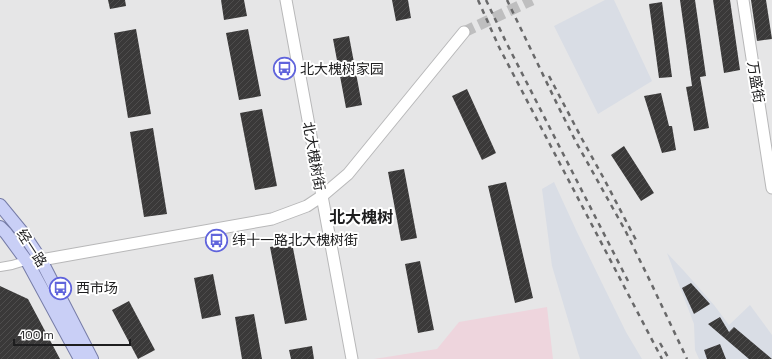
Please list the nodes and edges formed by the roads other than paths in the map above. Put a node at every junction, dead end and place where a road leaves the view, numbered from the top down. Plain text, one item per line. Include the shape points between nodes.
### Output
1 (286, 0) edge
2 (743, 0) edge
3 (464, 32) tunnel mouth
4 (770, 155) edge
5 (772, 188) edge
6 (322, 196) junction
7 (0, 205) edge
8 (0, 227) edge
9 (42, 260) junction
10 (28, 263) junction
11 (0, 267) edge
12 (80, 359) edge
13 (92, 359) edge
14 (352, 359) edge

1 - 6 street, 北大槐树街
2 - 4 street, 万盛街
3 - 6 street via 348,174
4 - 5 street, 万盛街
6 - 9 street via 307,206 272,219
6 - 14 street, 北大槐树街
7 - 9 main road, 经一路
8 - 10 main road, 经一路
9 - 10 street
9 - 13 main road, 经一路
10 - 11 street
10 - 12 main road, 经一路

